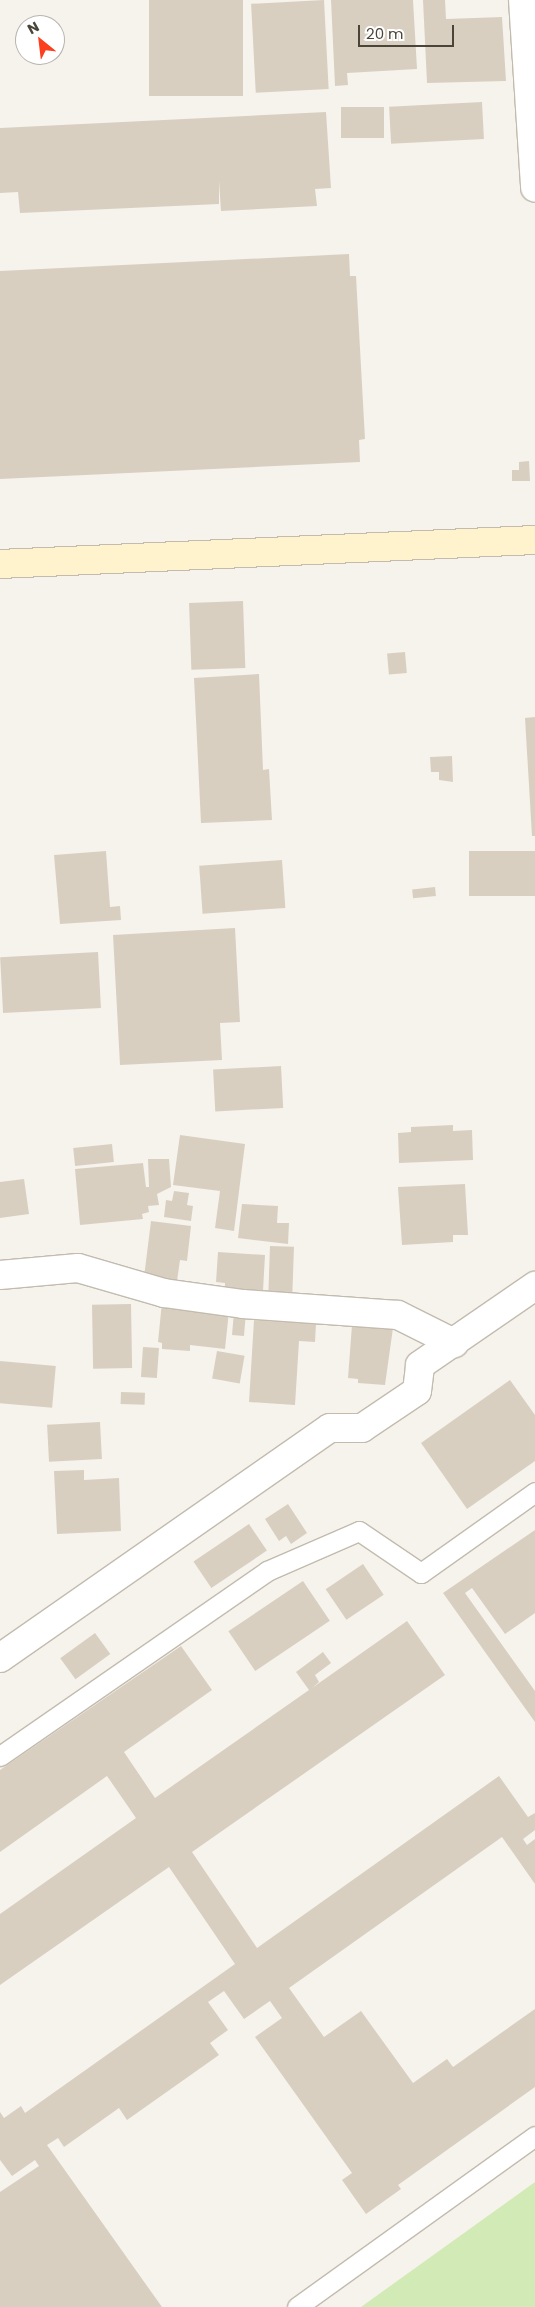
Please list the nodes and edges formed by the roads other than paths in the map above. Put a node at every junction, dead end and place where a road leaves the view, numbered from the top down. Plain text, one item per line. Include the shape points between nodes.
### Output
1 (523, 0) edge
2 (535, 188) edge
3 (535, 540) edge
4 (0, 564) edge
5 (0, 1275) edge
6 (535, 1286) edge
7 (454, 1343) junction
8 (535, 1492) edge
9 (0, 1658) edge
10 (0, 1756) edge
11 (535, 2136) edge
12 (297, 2307) edge

1 - 2 street
3 - 4 street
5 - 7 street via 78,1268 164,1293 243,1304 398,1315
6 - 7 street
7 - 9 street via 420,1365 417,1391 362,1428 330,1428
8 - 10 lane via 421,1573 359,1531 267,1571
11 - 12 lane

